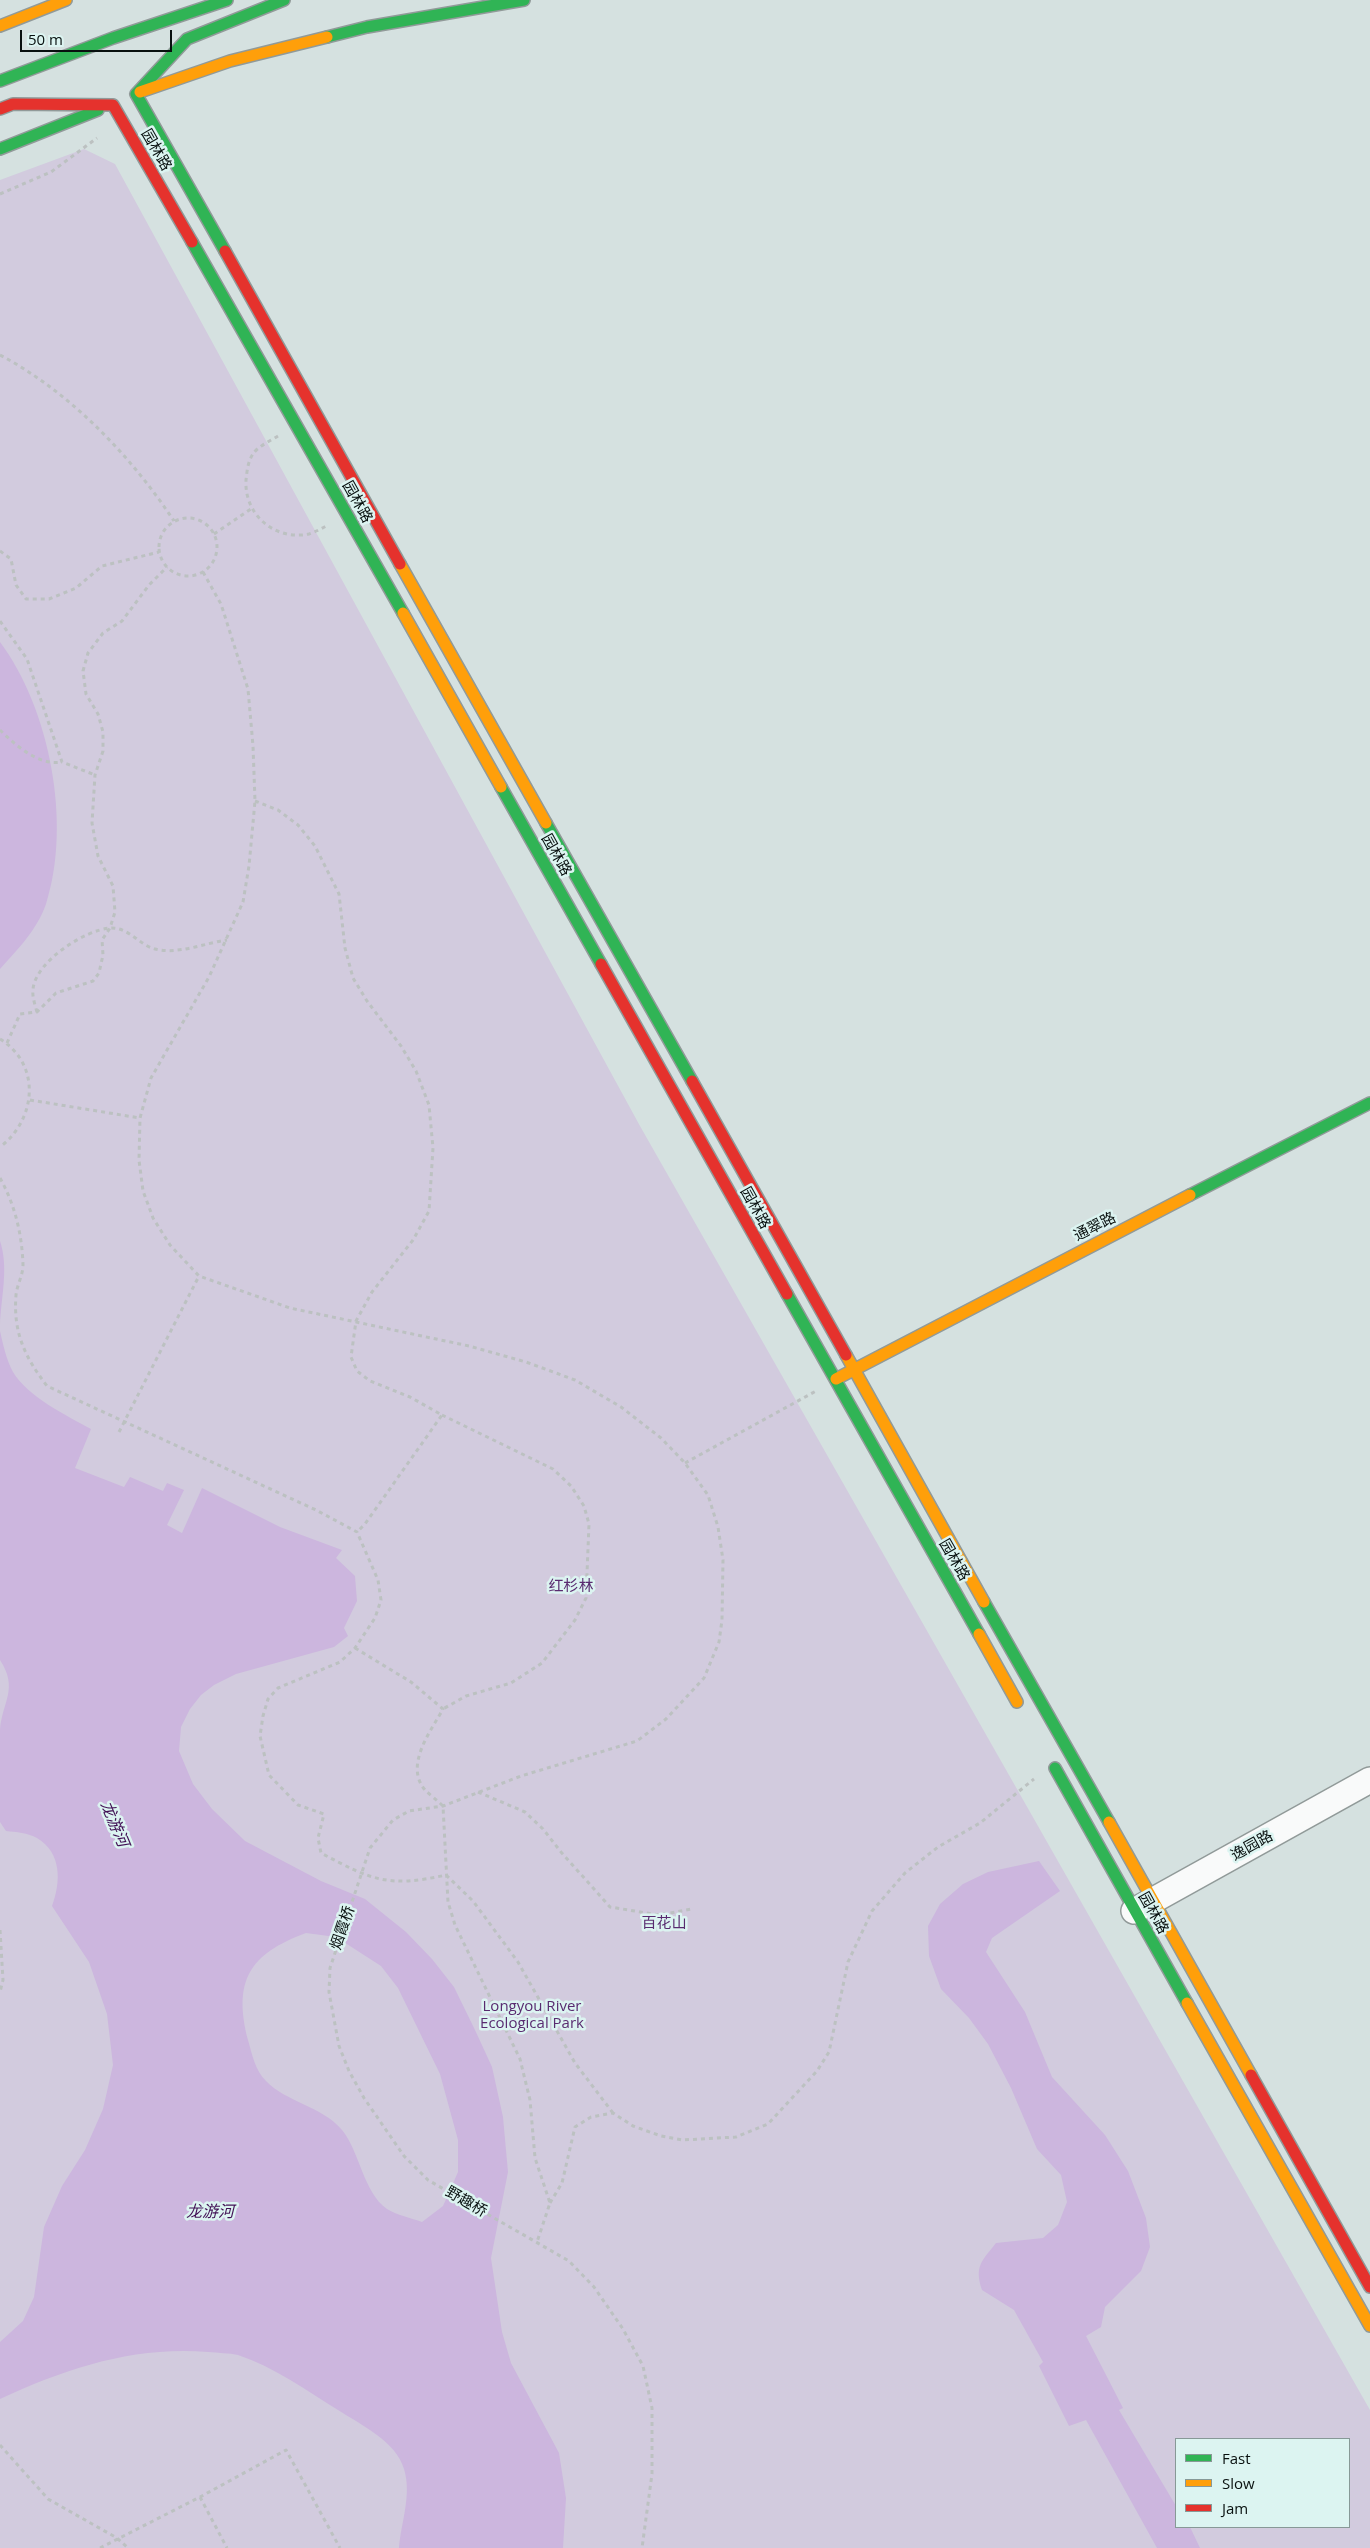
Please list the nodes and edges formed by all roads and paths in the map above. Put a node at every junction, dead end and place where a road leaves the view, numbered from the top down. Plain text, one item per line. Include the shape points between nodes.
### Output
1 (66, 0) edge
2 (227, 0) edge
3 (284, 0) edge
4 (524, 0) edge
5 (0, 26) edge
6 (0, 81) edge
7 (124, 99) junction
8 (0, 109) edge
9 (121, 119) junction
10 (0, 149) edge
11 (0, 194) edge
12 (0, 355) edge
13 (296, 424) junction
14 (251, 509) junction
15 (347, 516) junction
16 (174, 522) junction
17 (214, 534) junction
18 (0, 551) edge
19 (160, 552) junction
20 (168, 567) junction
21 (203, 572) junction
22 (0, 621) edge
23 (0, 730) edge
24 (62, 762) junction
25 (95, 775) junction
26 (255, 801) junction
27 (110, 928) junction
28 (227, 940) junction
29 (37, 1012) junction
30 (0, 1039) edge
31 (7, 1043) junction
32 (30, 1100) junction
33 (1370, 1103) edge
34 (140, 1118) junction
35 (0, 1147) edge
36 (0, 1178) edge
37 (200, 1276) junction
38 (356, 1321) junction
39 (852, 1369) junction
40 (835, 1380) junction
41 (442, 1415) junction
42 (123, 1422) junction
43 (119, 1432) dead end
44 (685, 1463) junction
45 (356, 1532) junction
46 (355, 1648) junction
47 (443, 1709) junction
48 (1024, 1713) dead end
49 (1050, 1760) joint
50 (1370, 1780) edge
51 (478, 1791) junction
52 (443, 1806) junction
53 (362, 1874) junction
54 (446, 1875) junction
55 (1143, 1907) junction
56 (692, 1909) dead end
57 (0, 1930) edge
58 (0, 1992) edge
59 (613, 2113) junction
60 (428, 2180) joint
61 (550, 2203) junction
62 (537, 2242) junction
63 (1370, 2287) edge
64 (1370, 2326) edge
65 (0, 2445) edge
66 (200, 2497) junction
67 (117, 2538) junction
68 (100, 2548) edge
69 (128, 2548) edge
70 (227, 2548) edge
71 (340, 2548) edge
72 (642, 2548) edge

1 - 5 street
2 - 6 street via 64,54
3 - 7 street via 188,39
4 - 7 street via 367,27 230,61
7 - 8 street via 13,104
7 - 9 street, 园林路
7 - 10 street
7 - 39 street, 园林路
9 - 11 path via 51,172
9 - 13 street, 园林路
12 - 16 path via 32,374 103,434 152,489
13 - 14 path via 253,453 247,468 246,488
13 - 15 street, 园林路
14 - 15 path via 276,531 295,535 310,534
14 - 17 path
15 - 40 street, 园林路
16 - 17 path via 192,518 208,526
16 - 19 path via 162,535
17 - 21 path via 217,542 214,559
18 - 19 path via 11,559 16,585 26,599 49,599 76,588 102,566
19 - 20 path
20 - 21 path via 184,576
20 - 25 path via 149,584 122,621 103,633 88,653 83,671 86,694 98,714 103,732
21 - 26 path via 221,604 248,689
22 - 24 path via 27,659
23 - 24 path via 29,754 52,764
24 - 25 path
25 - 27 path via 92,823 98,856 112,886 115,912
26 - 28 path via 243,902
26 - 38 path via 278,810 298,824 319,853 339,894 352,978 401,1046 430,1105 433,1148 429,1211 414,1240 372,1292
27 - 28 path via 125,930 155,949 177,950
27 - 29 path via 102,940 103,955 99,973 93,981 56,993
27 - 29 path via 71,942 57,952 36,978 32,990
28 - 34 path via 151,1078
29 - 31 path via 20,1014
30 - 31 path
31 - 32 path via 21,1060 28,1079
32 - 34 path
32 - 35 path via 24,1120 12,1138
33 - 39 street, 通翠路
34 - 37 path via 139,1160 153,1218 170,1245
36 - 42 path via 14,1203 20,1236 23,1267 16,1293 15,1323 32,1366 47,1386
37 - 38 path, 烟霞桥 via 290,1308
37 - 42 path
38 - 41 path via 351,1357 357,1371 370,1381 410,1396
38 - 44 path, 烟霞桥 via 469,1346 575,1380 621,1407 661,1438
39 - 40 street, 通翠路
39 - 55 street, 园林路
40 - 44 path
40 - 48 street, 园林路
41 - 45 path via 365,1524
41 - 47 path via 553,1469 571,1486 584,1506 589,1524 586,1598 575,1620 542,1663 511,1683 466,1696
42 - 43 path
42 - 45 path via 316,1510
44 - 51 path, 烟霞桥 via 708,1495 718,1527 723,1560 719,1642 704,1678 666,1719 637,1741
45 - 46 path via 378,1580 381,1600 375,1618
46 - 47 path via 412,1682
46 - 53 path via 340,1662 278,1688 268,1699 260,1736 269,1775 298,1805 324,1814 318,1838 321,1853
47 - 52 path via 418,1760 424,1788
49 - 55 street, 园林路
49 - 59 path via 980,1823 938,1847 905,1873 872,1911 848,1962 829,2052 817,2071 768,2124 736,2137 682,2140 633,2126
50 - 55 street, 逸园路
51 - 52 path, 烟霞桥
51 - 56 path via 525,1812 610,1906 659,1915
52 - 53 path, 烟霞桥 via 409,1812 394,1820 370,1848
52 - 54 path
53 - 54 path via 381,1881 419,1881
53 - 60 path, 烟霞桥 via 330,1968 328,1992 339,2046 364,2098 404,2156
54 - 59 path via 473,1901 518,1962 574,2063
54 - 61 path via 448,1902 455,1925 520,2058 530,2100 535,2158
55 - 63 street, 园林路
55 - 64 street, 园林路
57 - 58 path via 3,1980
59 - 61 path via 590,2116 575,2127 562,2183
60 - 62 path, 野趣桥
61 - 62 path
62 - 72 path, 野趣桥 via 569,2261 594,2287 623,2329 643,2366 652,2408 652,2474
65 - 67 path via 48,2499
66 - 67 path
66 - 70 path
66 - 71 path via 286,2450
67 - 68 path
67 - 69 path

